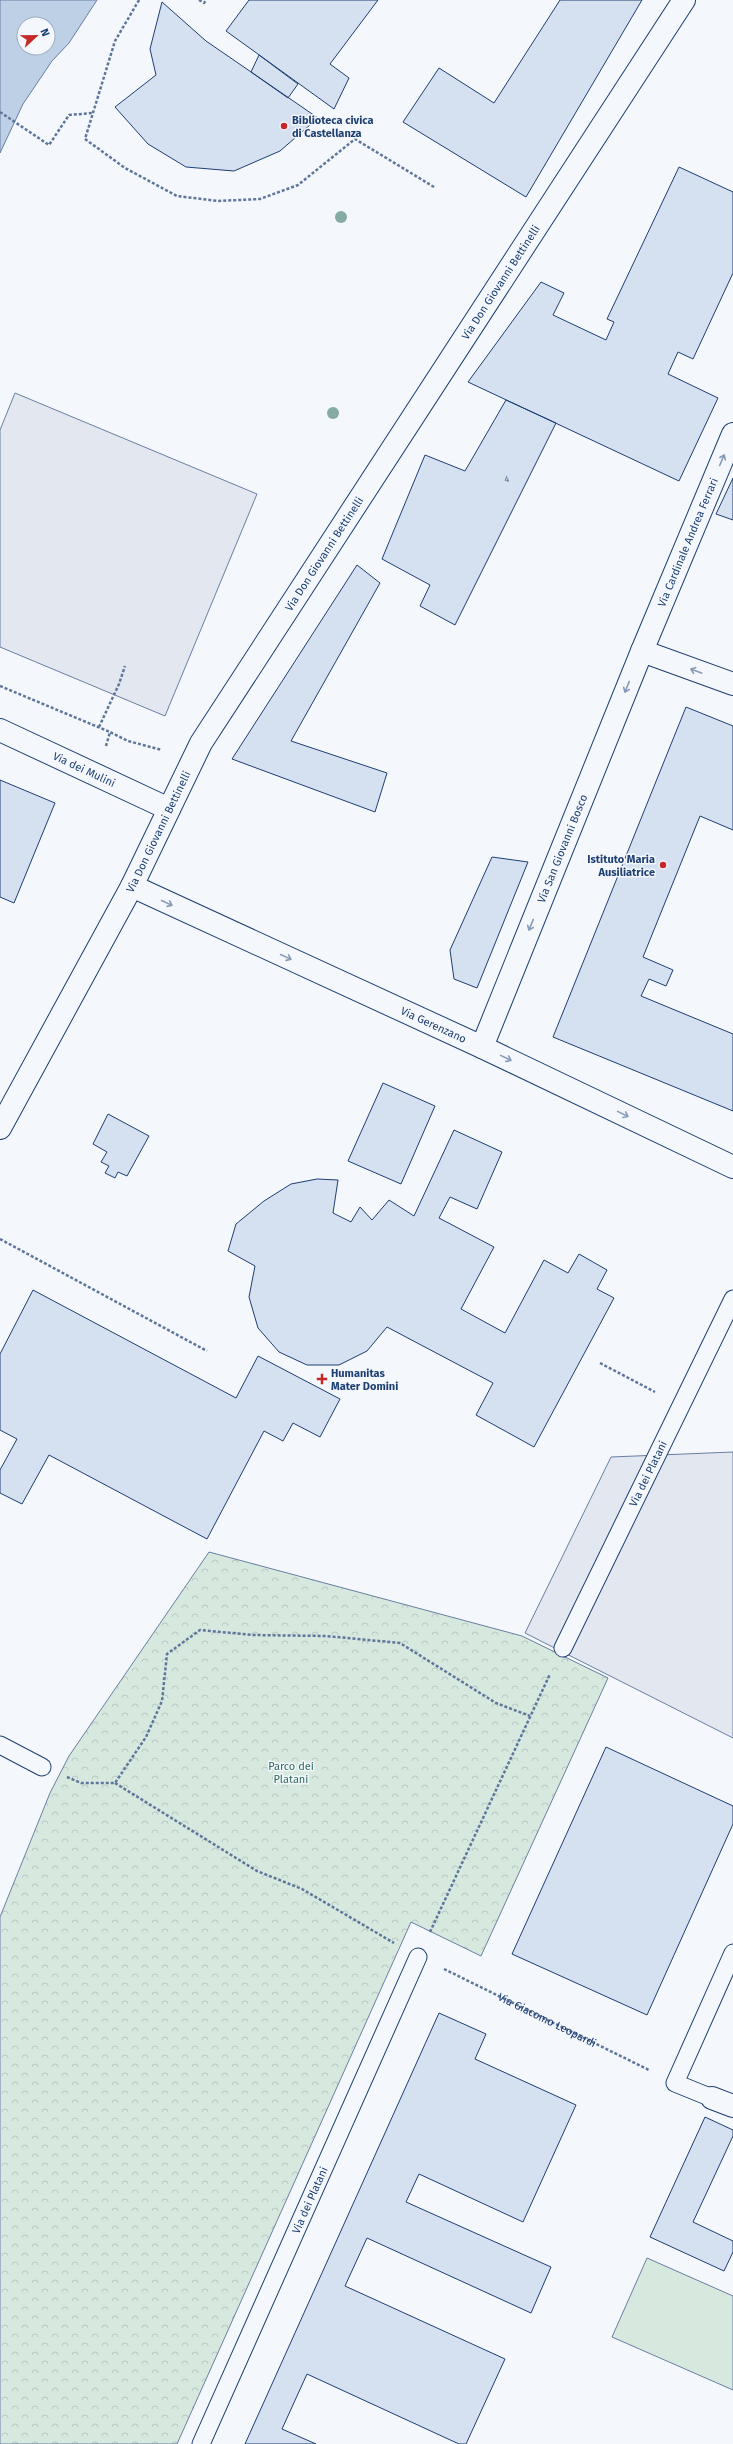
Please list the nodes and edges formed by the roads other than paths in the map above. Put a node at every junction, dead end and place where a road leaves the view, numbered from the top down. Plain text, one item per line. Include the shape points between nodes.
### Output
1 (684, 0) edge
2 (733, 434) edge
3 (642, 651) junction
4 (733, 684) edge
5 (0, 730) edge
6 (169, 809) junction
7 (132, 886) junction
8 (482, 1046) junction
9 (0, 1128) edge
10 (733, 1167) edge
11 (733, 1299) edge
12 (563, 1648) road end
13 (0, 1745) edge
14 (42, 1767) road end
15 (733, 1953) edge
16 (418, 1957) road end
17 (712, 2098) joint
18 (733, 2106) edge
19 (201, 2444) edge

1 - 6 street, Via Don Giovanni Bettinelli via 201,743
3 -> 2 street, Via Cardinale Andrea Ferrari
4 -> 3 street
3 -> 8 street, Via San Giovanni Bosco
5 - 6 street, Via dei Mulini
6 - 7 street, Via Don Giovanni Bettinelli
7 -> 8 street, Via Gerenzano
7 - 9 street, Via Don Giovanni Bettinelli
8 -> 10 street, Via Gerenzano
11 - 12 lane, Via dei Platani
13 - 14 lane
15 - 17 lane via 676,2083
16 - 19 lane, Via dei Platani
17 - 18 street

